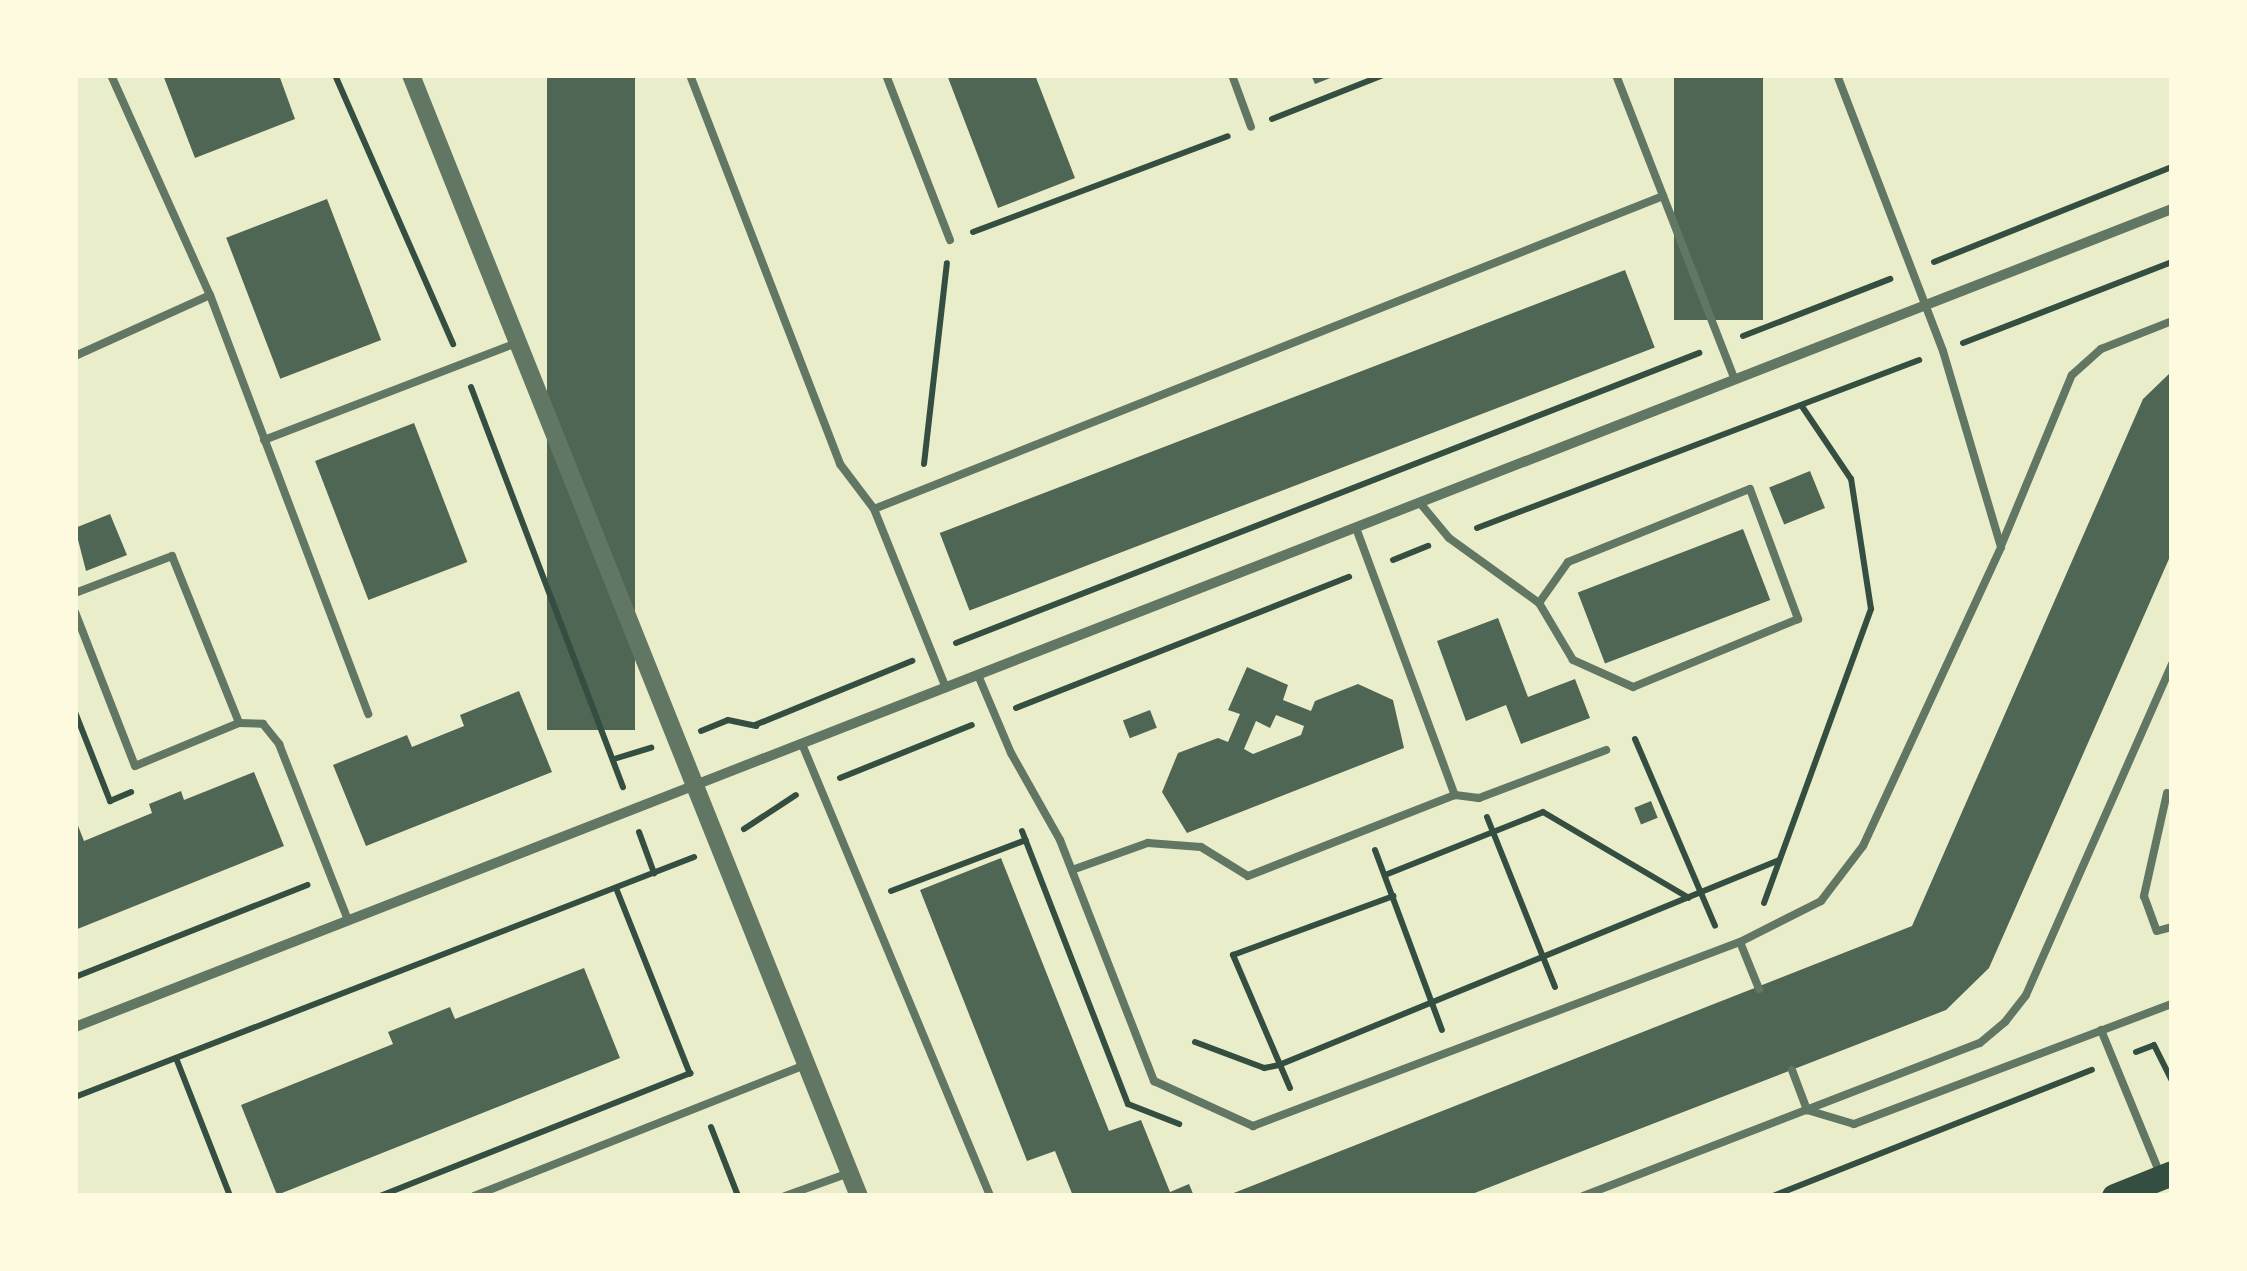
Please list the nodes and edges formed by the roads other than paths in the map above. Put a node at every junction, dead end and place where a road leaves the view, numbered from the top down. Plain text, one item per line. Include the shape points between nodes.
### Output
1 (111, 75) edge
2 (411, 75) edge
3 (690, 75) edge
4 (886, 75) edge
5 (1232, 75) edge
6 (1616, 75) edge
7 (1837, 75) edge
8 (1252, 127) road end
9 (1663, 196) junction
10 (2172, 209) edge
11 (950, 240) road end
12 (210, 295) junction
13 (1924, 306) junction
14 (2172, 322) edge
15 (517, 343) junction
16 (75, 356) edge
17 (1735, 380) junction
18 (264, 440) junction
19 (1420, 503) junction
20 (874, 510) junction
21 (1356, 528) junction
22 (2001, 547) junction
23 (75, 593) edge
24 (1539, 602) junction
25 (75, 612) edge
26 (2172, 664) edge
27 (978, 675) junction
28 (946, 688) junction
29 (368, 714) dead end
30 (239, 723) junction
31 (802, 744) junction
32 (1606, 750) dead end
33 (694, 787) junction
34 (2168, 793) dead end
35 (1456, 796) junction
36 (1072, 870) junction
37 (348, 920) junction
38 (2172, 927) edge
39 (1740, 942) junction
40 (1759, 989) dead end
41 (2172, 1004) edge
42 (75, 1026) edge
43 (2101, 1030) junction
44 (807, 1064) junction
45 (1792, 1070) dead end
46 (1807, 1110) junction
47 (849, 1172) junction
48 (2167, 1175) edge
49 (474, 1196) edge
50 (785, 1196) edge
51 (858, 1196) edge
52 (990, 1196) edge
53 (1582, 1196) edge
54 (2114, 1196) edge

1 - 12 lane
2 - 15 street
3 - 20 lane via 840,464
4 - 11 lane
5 - 8 lane
6 - 9 lane
7 - 13 lane
9 - 17 lane
9 - 20 lane
10 - 13 street
12 - 16 lane
12 - 18 lane
13 - 17 street
13 - 22 lane
14 - 22 lane via 2101,349 2072,375
15 - 18 lane
15 - 33 street
17 - 19 street
18 - 29 lane
19 - 21 street
19 - 24 lane via 1449,538
20 - 28 lane
21 - 27 street
21 - 35 lane
22 - 39 lane via 1862,846 1820,901
23 - 30 lane via 172,556
24 - 24 lane via 1568,562 1750,489 1798,619 1633,686 1573,660
25 - 30 lane via 135,766
26 - 46 lane via 2026,995 2005,1022 1980,1044
27 - 28 street
27 - 36 lane
28 - 31 street
30 - 37 lane via 263,724 278,744
31 - 33 street
31 - 52 lane
32 - 35 lane via 1479,798
33 - 37 street
33 - 44 street
34 - 38 lane via 2144,896 2157,931
35 - 36 lane via 1248,876 1202,846 1148,843
36 - 39 lane via 1154,1081 1253,1126
37 - 42 street
39 - 40 lane
41 - 43 lane
43 - 46 lane via 1854,1124
43 - 48 lane
44 - 47 street
44 - 49 lane
45 - 46 lane
46 - 53 lane
47 - 50 lane
47 - 51 street
48 - 54 main road

